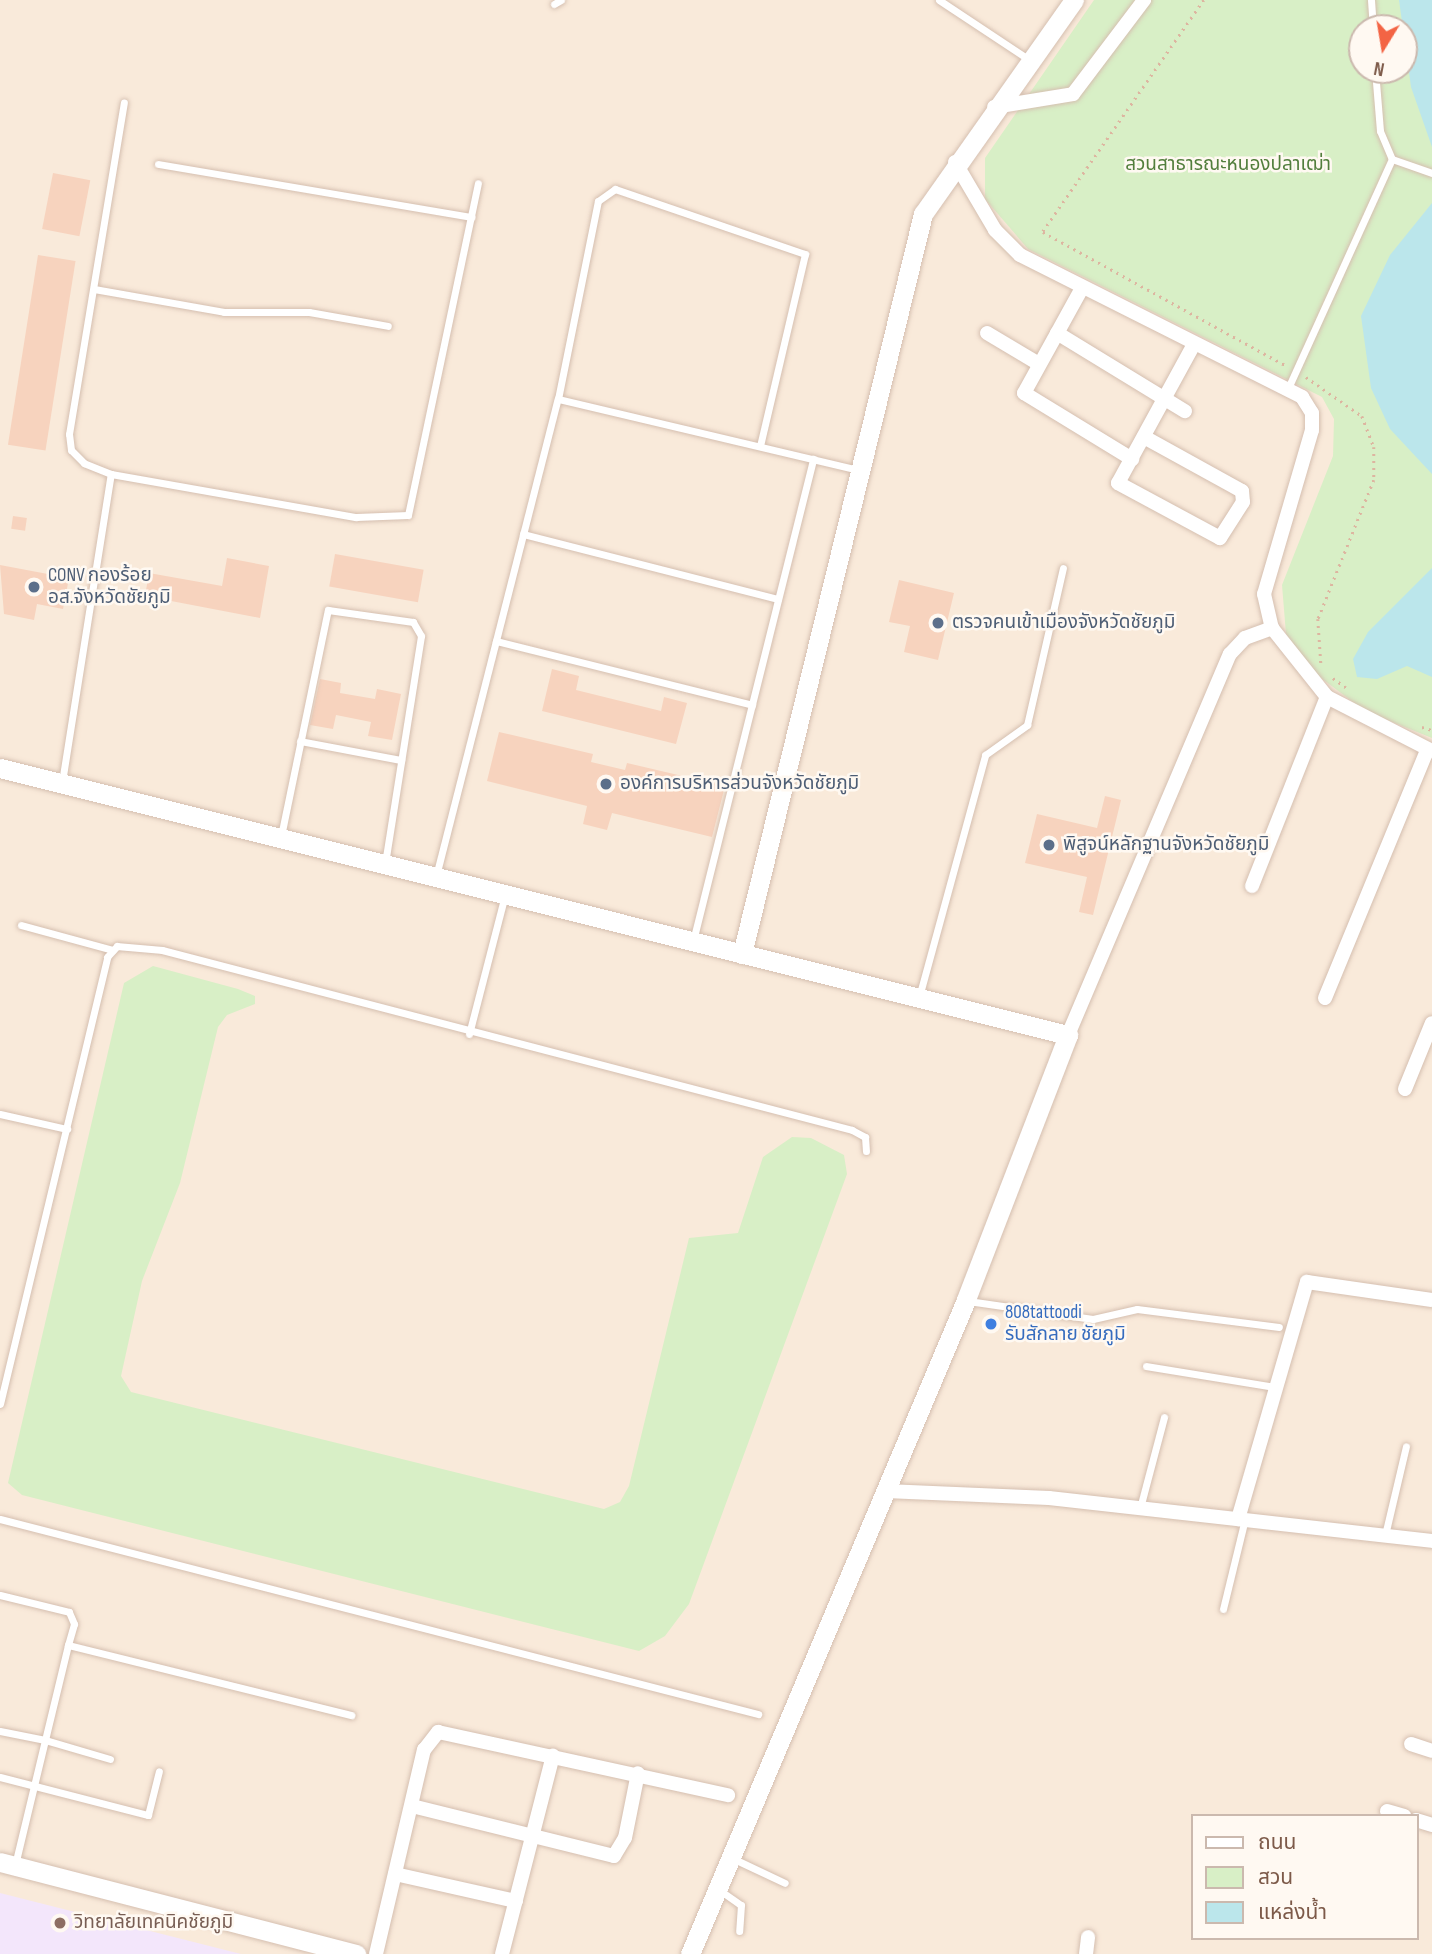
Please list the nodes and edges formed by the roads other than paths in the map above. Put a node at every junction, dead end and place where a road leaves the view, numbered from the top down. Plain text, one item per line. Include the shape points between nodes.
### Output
1 (939, 0) edge
2 (1073, 0) edge
3 (1144, 0) edge
4 (1028, 59) junction
5 (1377, 84) edge
6 (124, 103) dead end
7 (993, 107) junction
8 (1392, 159) junction
9 (955, 162) junction
10 (158, 164) dead end
11 (1432, 173) edge
12 (478, 183) dead end
13 (472, 218) junction
14 (1082, 288) junction
15 (94, 289) junction
16 (388, 326) dead end
17 (987, 333) dead end
18 (1057, 333) junction
19 (1194, 344) junction
20 (1039, 364) junction
21 (1289, 386) junction
22 (1164, 399) junction
23 (558, 400) junction
24 (1185, 411) dead end
25 (1144, 437) junction
26 (760, 446) junction
27 (813, 459) junction
28 (1132, 459) junction
29 (858, 470) junction
30 (111, 474) junction
31 (523, 534) junction
32 (1063, 568) dead end
33 (778, 599) junction
34 (1272, 628) junction
35 (496, 641) junction
36 (1327, 697) junction
37 (752, 705) junction
38 (300, 741) junction
39 (1430, 751) edge
40 (401, 760) junction
41 (0, 768) edge
42 (62, 783) junction
43 (281, 838) junction
44 (385, 864) junction
45 (436, 877) junction
46 (1252, 886) dead end
47 (505, 894) junction
48 (21, 925) dead end
49 (693, 941) junction
50 (113, 950) junction
51 (742, 954) junction
52 (919, 998) junction
53 (1325, 998) dead end
54 (1432, 1023) edge
55 (469, 1034) junction
56 (1068, 1035) junction
57 (1405, 1089) dead end
58 (0, 1114) edge
59 (67, 1129) junction
60 (866, 1150) dead end
61 (966, 1300) junction
62 (1432, 1300) edge
63 (1279, 1327) dead end
64 (1146, 1366) dead end
65 (1274, 1387) junction
66 (0, 1404) edge
67 (1164, 1417) dead end
68 (1406, 1446) dead end
69 (886, 1491) junction
70 (1140, 1508) junction
71 (0, 1519) edge
72 (1241, 1519) junction
73 (1432, 1526) edge
74 (1385, 1535) junction
75 (1428, 1540) edge
76 (0, 1595) edge
77 (1223, 1609) dead end
78 (68, 1645) junction
79 (758, 1714) dead end
80 (351, 1715) dead end
81 (0, 1731) edge
82 (45, 1740) junction
83 (1411, 1744) dead end
84 (1432, 1751) edge
85 (553, 1755) junction
86 (110, 1759) dead end
87 (159, 1771) dead end
88 (638, 1773) junction
89 (0, 1777) edge
90 (34, 1785) junction
91 (728, 1796) dead end
92 (412, 1806) junction
93 (1387, 1811) dead end
94 (1397, 1814) edge
95 (532, 1838) junction
96 (730, 1857) junction
97 (7, 1864) edge
98 (395, 1874) junction
99 (785, 1883) dead end
100 (717, 1888) junction
101 (516, 1901) junction
102 (739, 1931) dead end
103 (1087, 1937) dead end
104 (356, 1954) edge
105 (376, 1954) edge
106 (502, 1954) edge
107 (690, 1954) edge
108 (1086, 1954) edge

1 - 4 lane
2 - 4 street
3 - 7 street via 1073,94
4 - 7 street
5 - 8 lane via 1380,131
6 - 15 lane
7 - 9 street
8 - 11 lane
8 - 21 lane
9 - 14 street via 1011,247
9 - 29 street via 923,214 912,247
10 - 13 lane
12 - 13 lane
13 - 30 lane via 408,515 356,517
14 - 18 street
14 - 19 street
15 - 16 lane via 224,312 309,312
15 - 30 lane via 69,434 71,450 84,463
17 - 20 street
18 - 20 street
18 - 22 street
19 - 21 street
19 - 22 street
20 - 28 street via 1024,393
21 - 34 street via 1312,413 1312,430 1264,594
22 - 24 street
22 - 25 street
23 - 26 lane
23 - 26 lane via 598,201 615,189 805,254
23 - 31 lane
25 - 28 street
25 - 28 street via 1242,491 1243,502 1225,534 1214,537 1118,483
26 - 27 lane
27 - 29 lane
27 - 33 lane
29 - 51 street
30 - 42 lane
31 - 33 lane
31 - 35 lane
32 - 52 lane via 1027,725 985,755
33 - 37 lane
34 - 36 street
34 - 56 street via 1245,638 1230,654
35 - 37 lane
35 - 45 lane
36 - 39 street
36 - 46 street
37 - 49 lane
38 - 40 lane
38 - 40 lane via 324,617 334,607 419,628
38 - 43 lane
39 - 53 street
40 - 44 lane
41 - 42 street
42 - 43 street
43 - 44 street
44 - 45 street
45 - 47 street
47 - 49 street
47 - 55 lane
48 - 50 lane
49 - 51 street
50 - 55 lane via 162,950
50 - 59 lane
51 - 52 street
52 - 56 street
54 - 57 street
55 - 60 lane via 852,1130 865,1137
56 - 61 street
58 - 59 lane
59 - 66 lane
61 - 63 lane via 1085,1318 1137,1309
61 - 69 street
62 - 65 street via 1307,1282
64 - 65 lane
65 - 72 street
67 - 70 lane
68 - 74 lane
69 - 70 street
69 - 96 street
70 - 72 street
71 - 79 lane
72 - 74 street
72 - 77 lane
73 - 75 street
74 - 75 street
76 - 78 lane via 69,1612 74,1623
78 - 80 lane
78 - 82 lane
81 - 82 lane
82 - 86 lane
82 - 90 lane
83 - 84 street
85 - 88 street
85 - 92 street via 438,1731 424,1750
85 - 95 street
87 - 90 lane via 148,1815
88 - 91 street
88 - 95 street via 625,1838 614,1856
89 - 90 lane
90 - 97 lane
92 - 95 street
92 - 98 street
93 - 94 street
95 - 101 street
96 - 99 lane
96 - 100 street
97 - 104 street
98 - 101 street
98 - 105 street
100 - 102 lane via 741,1905
100 - 107 street
101 - 106 street
103 - 108 street

